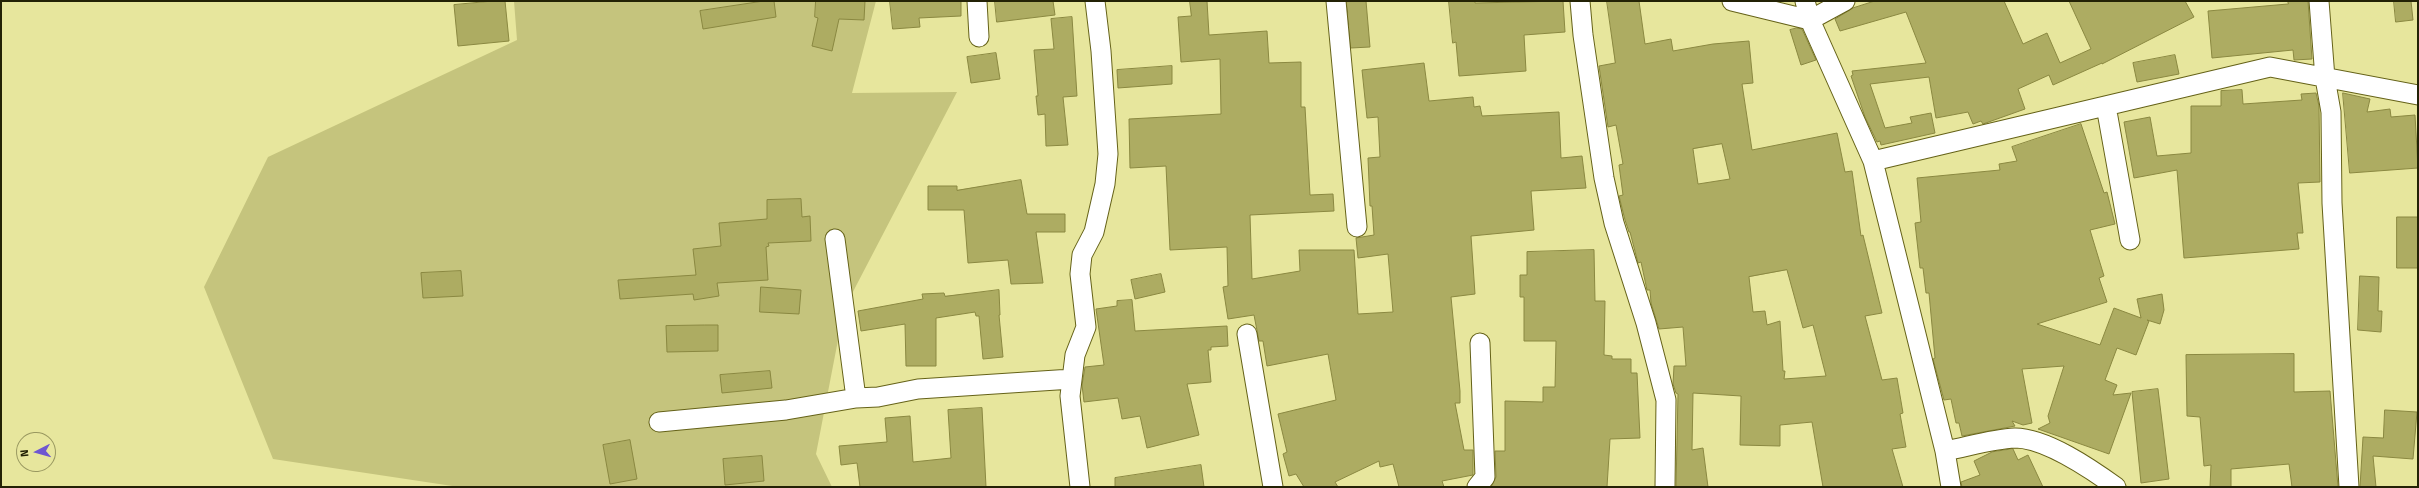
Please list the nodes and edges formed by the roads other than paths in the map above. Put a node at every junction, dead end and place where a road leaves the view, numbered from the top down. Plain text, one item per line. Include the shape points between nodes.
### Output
1 (977, 1) edge
2 (1095, 1) edge
3 (1336, 1) edge
4 (1580, 1) edge
5 (1732, 1) edge
6 (1805, 1) edge
7 (1845, 1) edge
8 (2320, 1) edge
9 (1810, 20) junction
10 (979, 37) dead end
11 (2325, 78) junction
12 (2418, 95) edge
13 (2106, 106) junction
14 (1874, 161) junction
15 (1357, 226) dead end
16 (835, 238) dead end
17 (2130, 240) dead end
18 (1247, 334) dead end
19 (1480, 343) dead end
20 (1072, 379) junction
21 (856, 398) junction
22 (659, 422) dead end
23 (1945, 451) junction
24 (1080, 487) edge
25 (1273, 487) edge
26 (1477, 487) edge
27 (1665, 487) edge
28 (1951, 487) edge
29 (2116, 487) edge
30 (2349, 487) edge

1 - 10 street
2 - 20 street via 1102,51 1108,154 1105,184 1094,232 1082,255 1080,274 1086,327 1074,356
3 - 15 street
4 - 27 street via 1604,178 1614,223 1646,323 1666,400
5 - 9 street
6 - 9 street
7 - 9 street
8 - 11 street
9 - 14 street
11 - 12 street
11 - 13 street via 2270,68
11 - 30 street via 2330,112 2332,204
13 - 14 street
13 - 17 street
14 - 23 street
16 - 21 street
18 - 25 street
19 - 26 street via 1484,477
20 - 21 street via 918,389 878,397
20 - 24 street via 1070,396
21 - 22 street via 786,410
23 - 28 street
23 - 29 street via 2015,438 2050,447 2090,468

